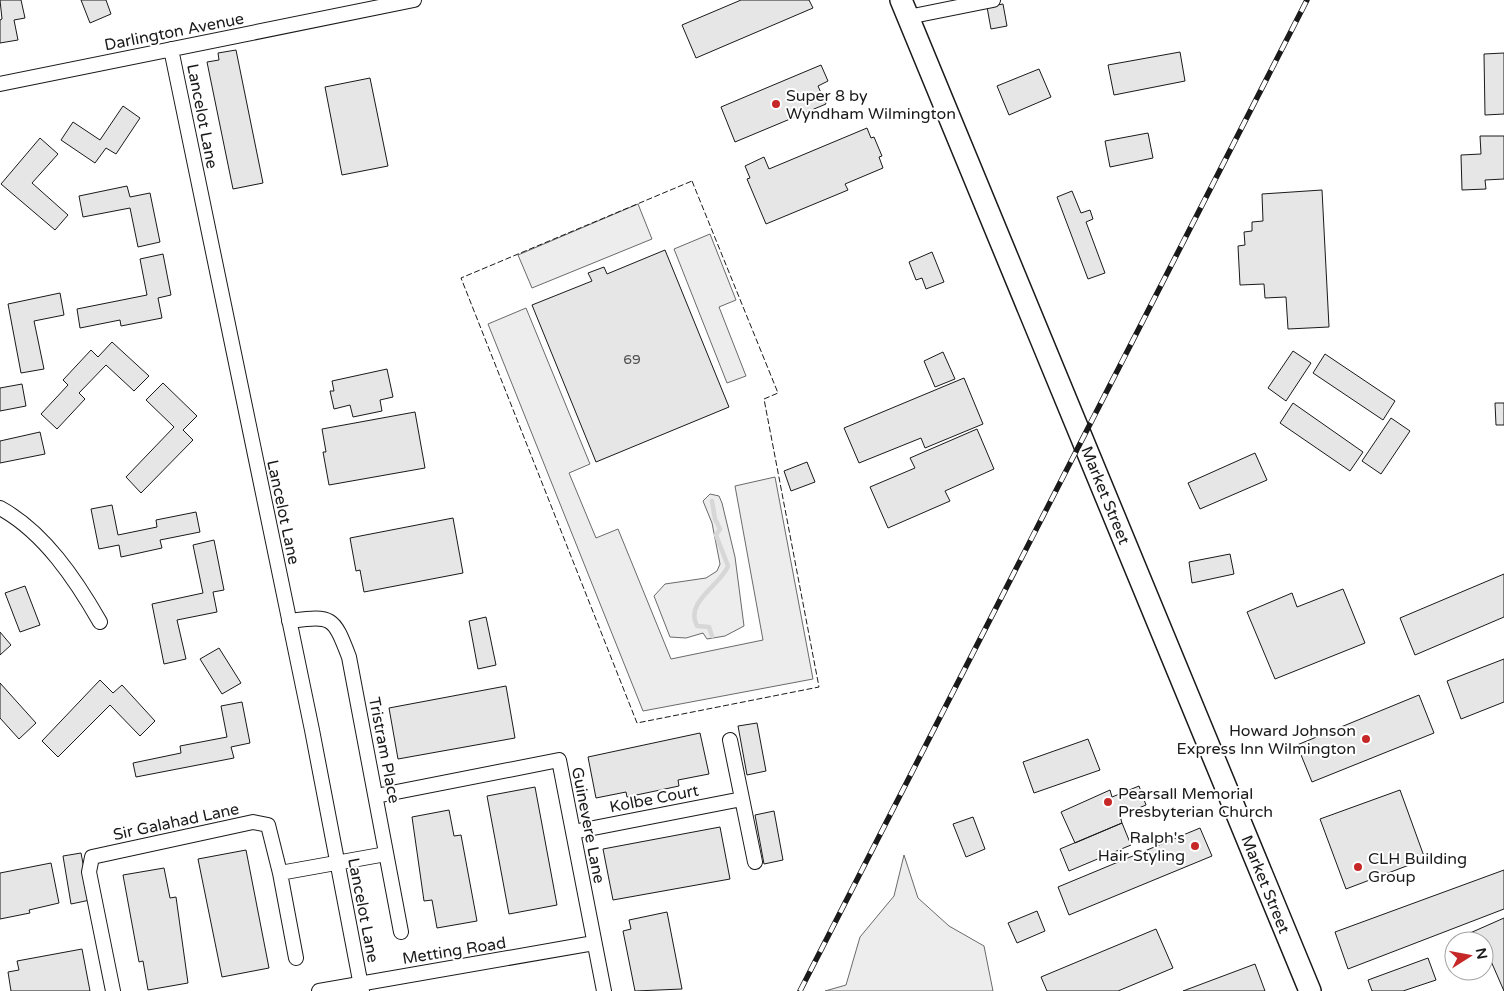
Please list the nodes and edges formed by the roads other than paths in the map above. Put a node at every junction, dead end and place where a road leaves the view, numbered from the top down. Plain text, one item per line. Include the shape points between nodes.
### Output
1 (414, 0) edge
2 (992, 0) edge
3 (904, 9) edge
4 (171, 49) junction
5 (0, 84) edge
6 (0, 508) edge
7 (289, 621) junction
8 (100, 622) dead end
9 (730, 740) dead end
10 (376, 796) junction
11 (742, 799) junction
12 (573, 832) junction
13 (386, 854) junction
14 (336, 862) junction
15 (755, 862) dead end
16 (280, 873) junction
17 (401, 932) dead end
18 (594, 944) junction
19 (296, 958) dead end
20 (361, 987) edge
21 (113, 991) edge
22 (319, 991) edge
23 (604, 991) edge
24 (1310, 991) edge

1 - 4 street, Darlington Avenue
2 - 3 street
3 - 24 main road, Market Street
4 - 5 street, Darlington Avenue
4 - 7 street, Lancelot Lane
6 - 8 street via 45,545 87,599
7 - 10 street, Tristram Place via 322,617 333,622 340,633 349,657
7 - 14 street, Lancelot Lane
9 - 11 street
10 - 12 street, Guinevere Lane via 559,760
10 - 13 street, Tristram Place
11 - 12 street, Kolbe Court
11 - 15 street
12 - 18 street, Guinevere Lane
13 - 14 street
13 - 17 street, Tristram Place
14 - 16 street
14 - 20 street, Lancelot Lane
16 - 19 street, Sir Galahad Lane
16 - 21 street, Sir Galahad Lane via 268,825 253,822 92,857 89,872
18 - 20 street, Metting Road
18 - 23 street, Guinevere Lane
20 - 22 street, Metting Road

